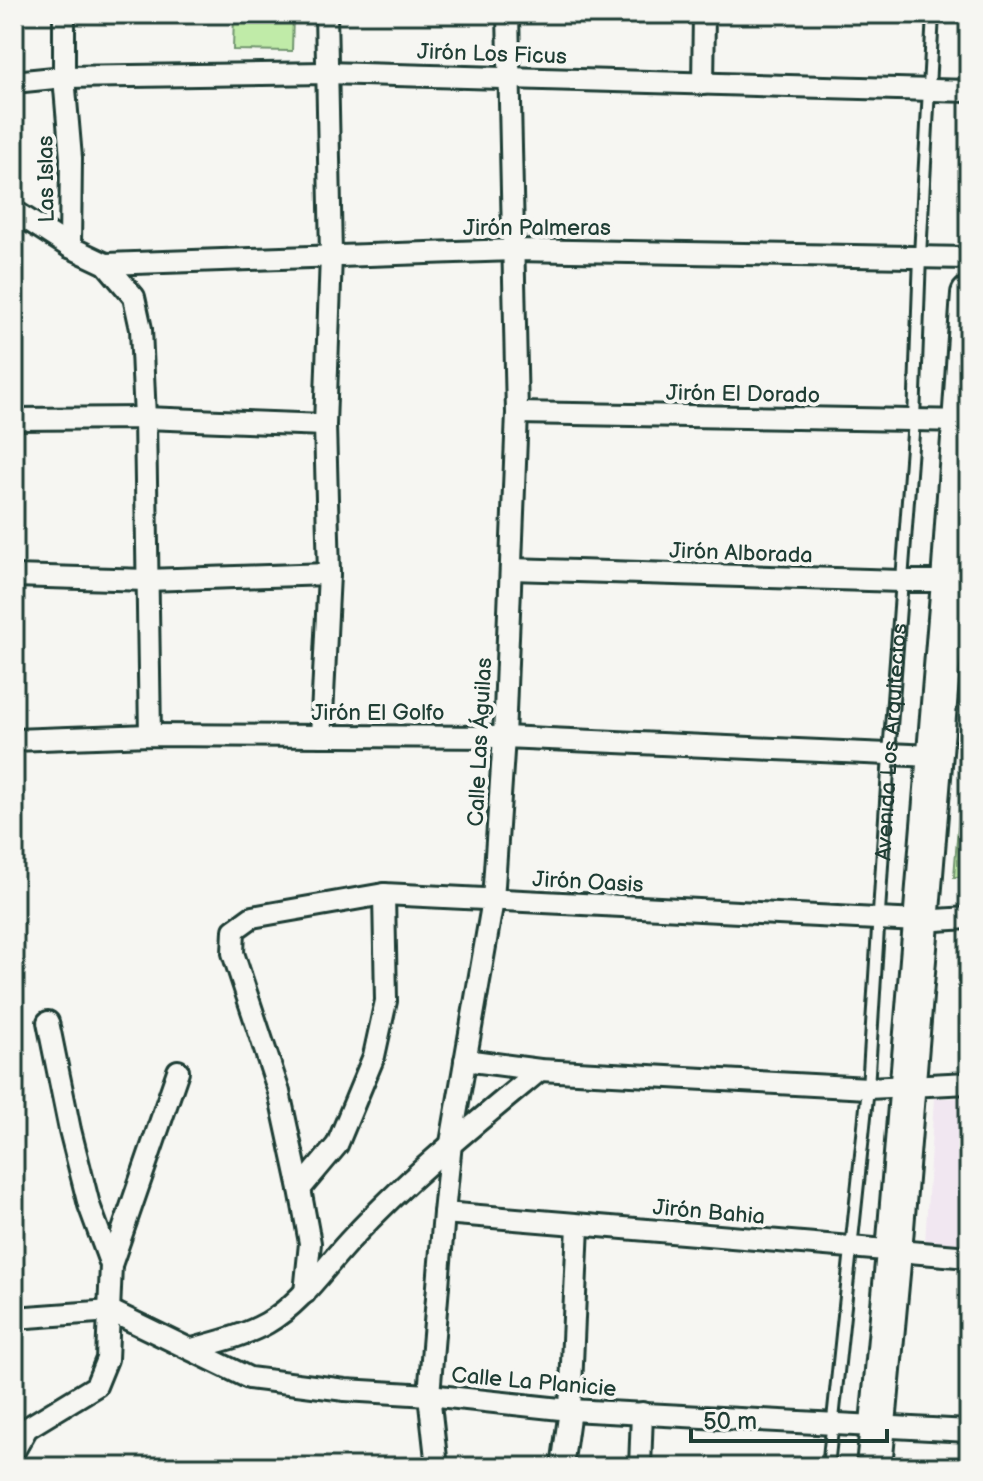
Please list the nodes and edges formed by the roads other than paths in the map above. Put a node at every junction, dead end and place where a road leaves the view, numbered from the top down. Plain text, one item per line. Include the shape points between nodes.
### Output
1 (64, 14) edge
2 (326, 14) edge
3 (508, 14) edge
4 (704, 14) edge
5 (933, 14) edge
6 (326, 73) junction
7 (64, 77) junction
8 (510, 78) junction
9 (14, 82) edge
10 (703, 84) junction
11 (929, 90) junction
12 (969, 91) edge
13 (14, 211) edge
14 (70, 247) junction
15 (514, 250) junction
16 (331, 255) junction
17 (920, 256) junction
18 (969, 258) edge
19 (106, 264) junction
20 (969, 294) edge
21 (517, 413) junction
22 (145, 418) junction
23 (14, 419) edge
24 (914, 420) junction
25 (964, 421) edge
26 (325, 425) junction
27 (511, 569) junction
28 (329, 574) junction
29 (14, 576) edge
30 (147, 580) junction
31 (901, 581) junction
32 (959, 581) edge
33 (150, 735) junction
34 (321, 736) junction
35 (504, 737) junction
36 (14, 740) edge
37 (889, 754) junction
38 (933, 756) junction
39 (384, 894) junction
40 (493, 900) junction
41 (969, 918) edge
42 (877, 919) junction
43 (920, 921) junction
44 (48, 1022) dead end
45 (465, 1060) junction
46 (540, 1070) junction
47 (178, 1071) dead end
48 (969, 1083) edge
49 (907, 1086) junction
50 (868, 1088) junction
51 (451, 1143) junction
52 (300, 1189) junction
53 (444, 1213) junction
54 (578, 1225) junction
55 (851, 1247) junction
56 (894, 1252) junction
57 (969, 1257) edge
58 (111, 1265) junction
59 (305, 1293) junction
60 (111, 1311) junction
61 (14, 1318) edge
62 (192, 1349) junction
63 (429, 1395) junction
64 (570, 1410) junction
65 (642, 1413) junction
66 (832, 1423) junction
67 (877, 1426) junction
68 (969, 1431) edge
69 (14, 1451) edge
70 (437, 1467) edge
71 (562, 1467) edge
72 (640, 1467) edge
73 (828, 1467) edge
74 (874, 1467) edge

1 - 7 street, Las Islas
2 - 6 street
3 - 8 street, Calle Las Águilas
4 - 10 street
5 - 11 lane, Avenida Los Arquitectos
6 - 7 street, Jirón Los Ficus
6 - 8 street, Jirón Los Ficus
6 - 16 street
7 - 9 street, Jirón Los Ficus
7 - 14 street, Las Islas via 71,158
8 - 10 street, Jirón Los Ficus
8 - 15 street, Calle Las Águilas
10 - 11 street, Jirón Los Ficus
11 - 12 street, Jirón Los Ficus
11 - 17 lane, Avenida Los Arquitectos
13 - 14 street
14 - 19 street
15 - 16 street, Jirón Palmeras
15 - 17 street, Jirón Palmeras
15 - 21 street, Calle Las Águilas
16 - 19 street, Jirón Palmeras
16 - 26 street
17 - 18 street, Jirón Palmeras
17 - 24 lane, Avenida Los Arquitectos
19 - 22 street via 134,297 141,329
20 - 25 main road, Avenida Los Arquitectos
21 - 24 street, Jirón El Dorado
21 - 27 street, Calle Las Águilas
22 - 23 street
22 - 26 street
22 - 30 street
24 - 25 street, Jirón El Dorado
24 - 31 lane, Avenida Los Arquitectos
25 - 32 main road, Avenida Los Arquitectos
26 - 28 street
27 - 31 street, Jirón Alborada
27 - 35 street, Calle Las Águilas
28 - 30 street
28 - 34 street
29 - 30 street
30 - 33 street
31 - 32 street, Jirón Alborada
31 - 37 lane, Avenida Los Arquitectos
32 - 38 main road, Avenida Los Arquitectos
33 - 34 street, Jirón El Golfo
33 - 36 street, Jirón El Golfo
34 - 35 street, Jirón El Golfo
35 - 37 street, Jirón El Golfo
35 - 40 street, Calle Las Águilas
37 - 38 street, Jirón El Golfo
37 - 42 lane, Avenida Los Arquitectos
38 - 43 main road, Avenida Los Arquitectos
39 - 40 street, Jirón Oasis
39 - 52 street via 386,1001 374,1056 337,1145
39 - 52 street, Jirón Oasis via 252,917 234,930 233,953 279,1092
40 - 42 street, Jirón Oasis
40 - 45 street, Calle Las Águilas
41 - 43 street, Jirón Oasis
42 - 43 street, Jirón Oasis
42 - 50 lane, Avenida Los Arquitectos
43 - 49 main road, Avenida Los Arquitectos
44 - 58 street via 85,1190
45 - 46 street
45 - 51 street, Calle Las Águilas
46 - 50 street
46 - 51 street
47 - 58 street
48 - 49 street
49 - 50 street
49 - 56 main road, Avenida Los Arquitectos
50 - 55 lane, Avenida Los Arquitectos
51 - 53 street, Calle Las Águilas
51 - 59 street via 353,1237
52 - 59 street via 310,1243
53 - 54 street, Jirón Bahia
53 - 63 street, Calle Las Águilas
54 - 55 street, Jirón Bahia
54 - 64 street
55 - 56 street, Jirón Bahia
55 - 66 lane, Avenida Los Arquitectos
56 - 57 street, Jirón Bahia
56 - 67 main road, Avenida Los Arquitectos
58 - 60 street
59 - 62 street via 268,1322
60 - 61 street
60 - 62 street, Calle La Planicie
60 - 69 street via 107,1359 96,1386 27,1428
62 - 63 street, Calle La Planicie via 249,1378
63 - 64 street, Calle La Planicie
63 - 70 street, Calle Las Águilas
64 - 65 street, Calle La Planicie
64 - 71 street
65 - 66 street, Calle La Planicie
65 - 72 street
66 - 67 street, Calle La Planicie
66 - 73 lane, Avenida Los Arquitectos
67 - 68 street, Calle La Planicie
67 - 74 main road, Avenida Los Arquitectos

